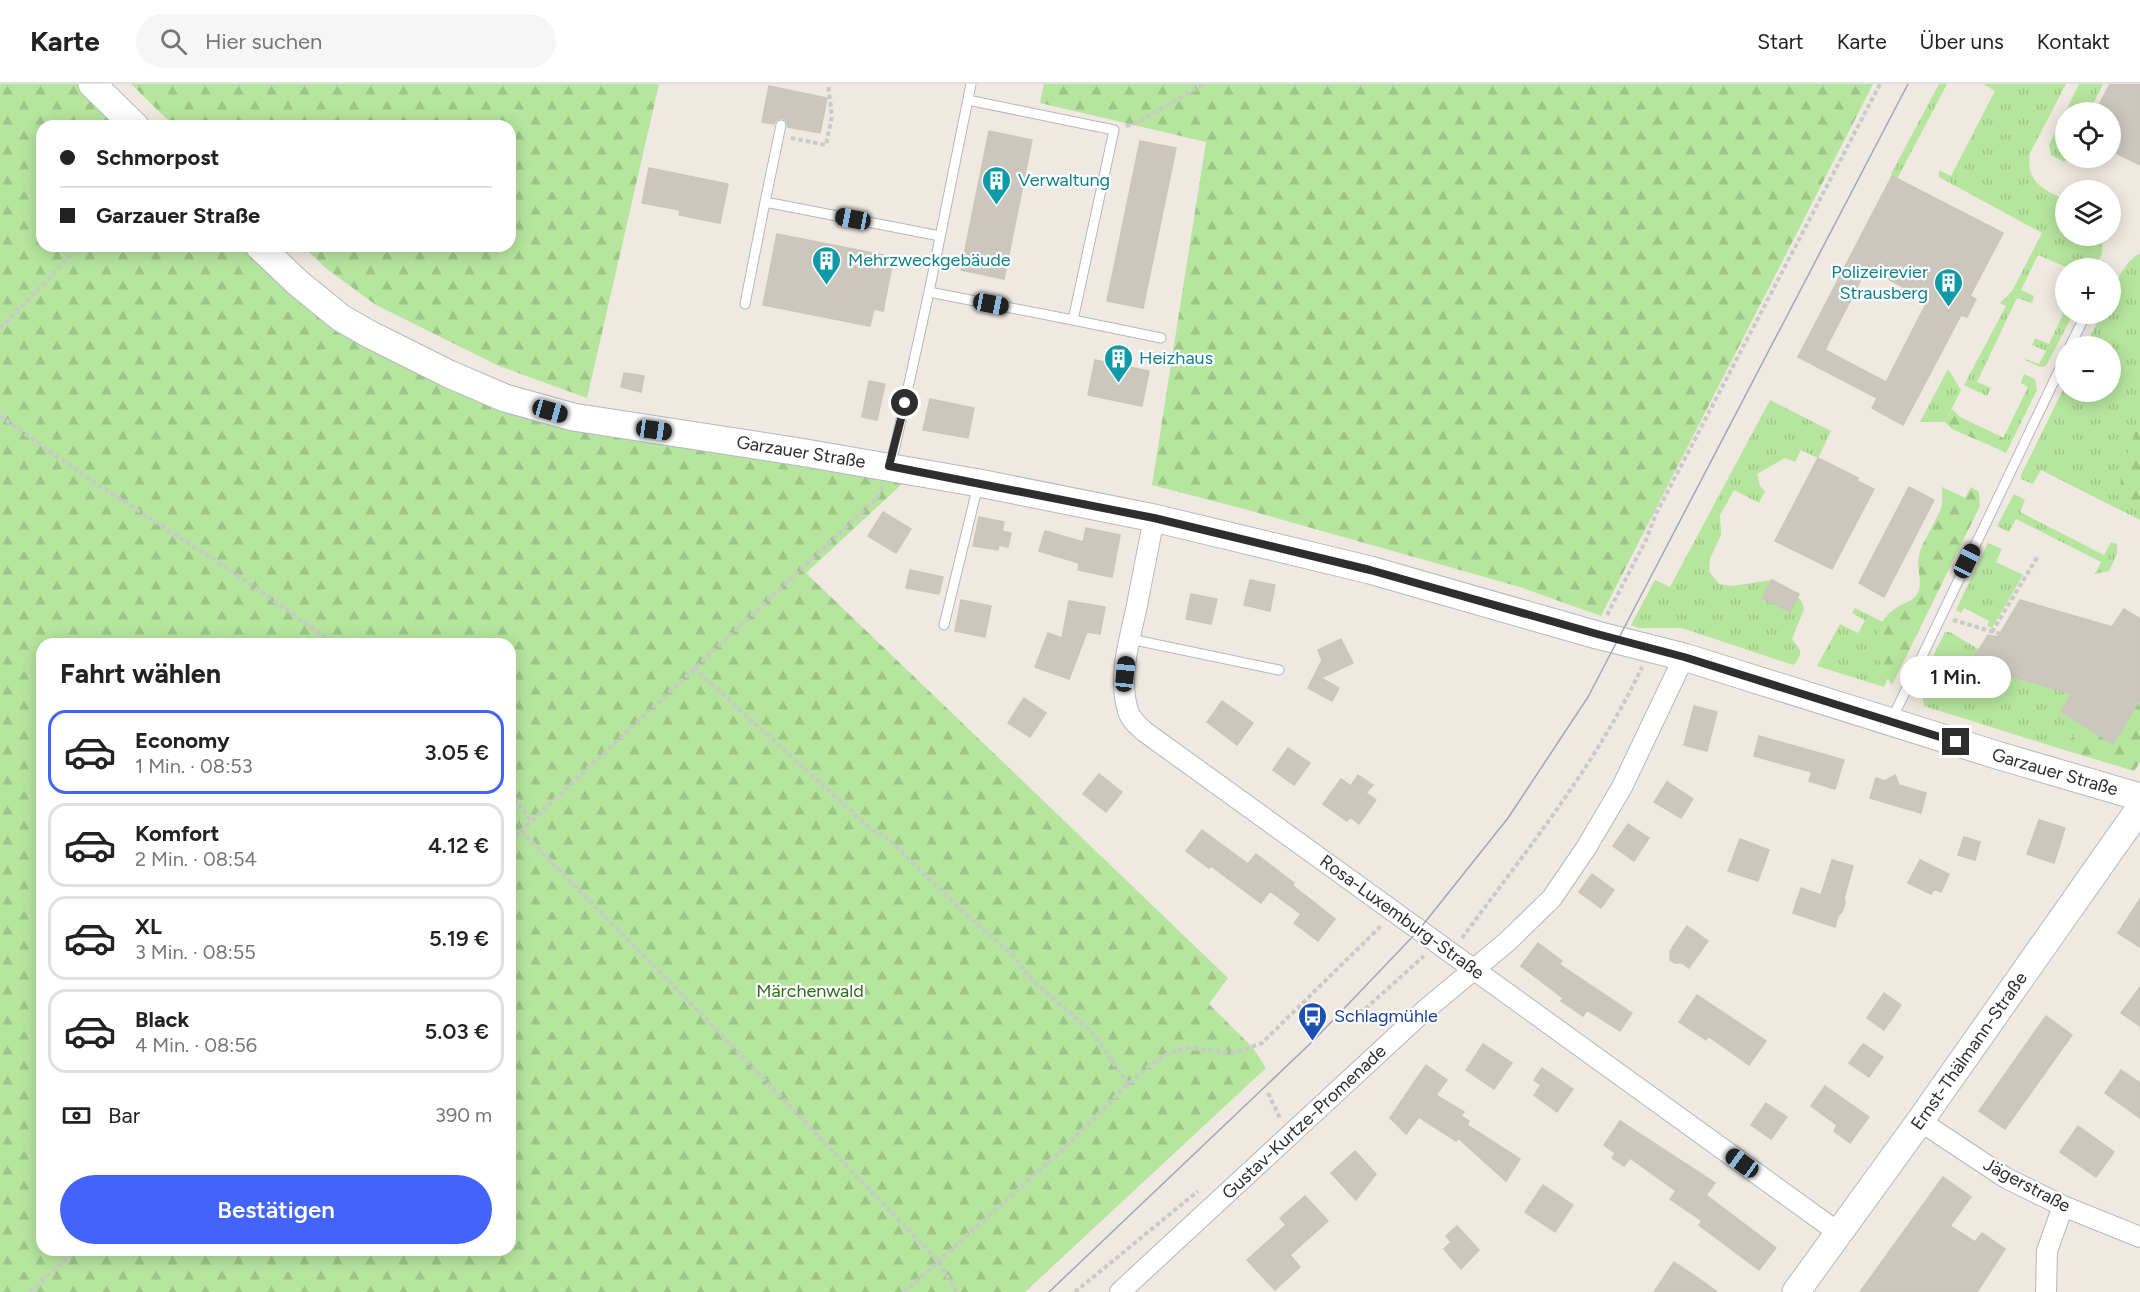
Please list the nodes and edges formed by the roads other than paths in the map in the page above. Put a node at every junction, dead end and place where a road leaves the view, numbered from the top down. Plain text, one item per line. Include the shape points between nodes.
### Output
1 (92, 84) edge
2 (970, 84) edge
3 (968, 100) junction
4 (129, 120) edge
5 (780, 125) dead end
6 (765, 202) junction
7 (940, 236) junction
8 (265, 252) edge
9 (929, 292) junction
10 (745, 304) dead end
11 (1073, 320) junction
12 (1161, 338) dead end
13 (2055, 379) edge
14 (889, 466) junction
15 (979, 483) junction
16 (1154, 518) junction
17 (944, 625) dead end
18 (1130, 639) junction
19 (1684, 657) junction
20 (1279, 670) dead end
21 (1890, 721) junction
22 (2140, 797) edge
23 (2140, 808) edge
24 (1474, 969) junction
25 (1920, 1121) junction
26 (2063, 1206) junction
27 (1839, 1233) junction
28 (2140, 1237) edge
29 (1120, 1292) edge
30 (1796, 1292) edge
31 (2046, 1292) edge

1 - 4 street
2 - 3 lane
3 - 7 lane
3 - 11 lane via 1114,130
5 - 6 lane
6 - 7 lane
6 - 10 lane
7 - 9 lane
8 - 14 street, Garzauer Straße via 341,318 448,374 506,398 573,417
9 - 11 lane
9 - 14 lane
11 - 12 lane
13 - 21 lane
14 - 15 street, Garzauer Straße
15 - 16 street, Garzauer Straße
15 - 17 lane
16 - 18 street, Rosa-Luxemburg-Straße
16 - 19 street, Garzauer Straße via 1370,570
18 - 20 lane
18 - 24 street, Rosa-Luxemburg-Straße via 1125,696 1134,722
19 - 21 street, Garzauer Straße
19 - 24 street, Gustav-Kurtze-Promenade via 1622,788 1586,848 1552,898
21 - 22 street, Garzauer Straße
23 - 25 street, Ernst-Thälmann-Straße
24 - 27 street, Rosa-Luxemburg-Straße
24 - 29 street, Gustav-Kurtze-Promenade via 1407,1026
25 - 26 street, Jägerstraße via 2006,1178
25 - 27 street, Ernst-Thälmann-Straße
26 - 28 street, Jägerstraße
26 - 31 street via 2047,1251
27 - 30 street, Ernst-Thälmann-Straße

